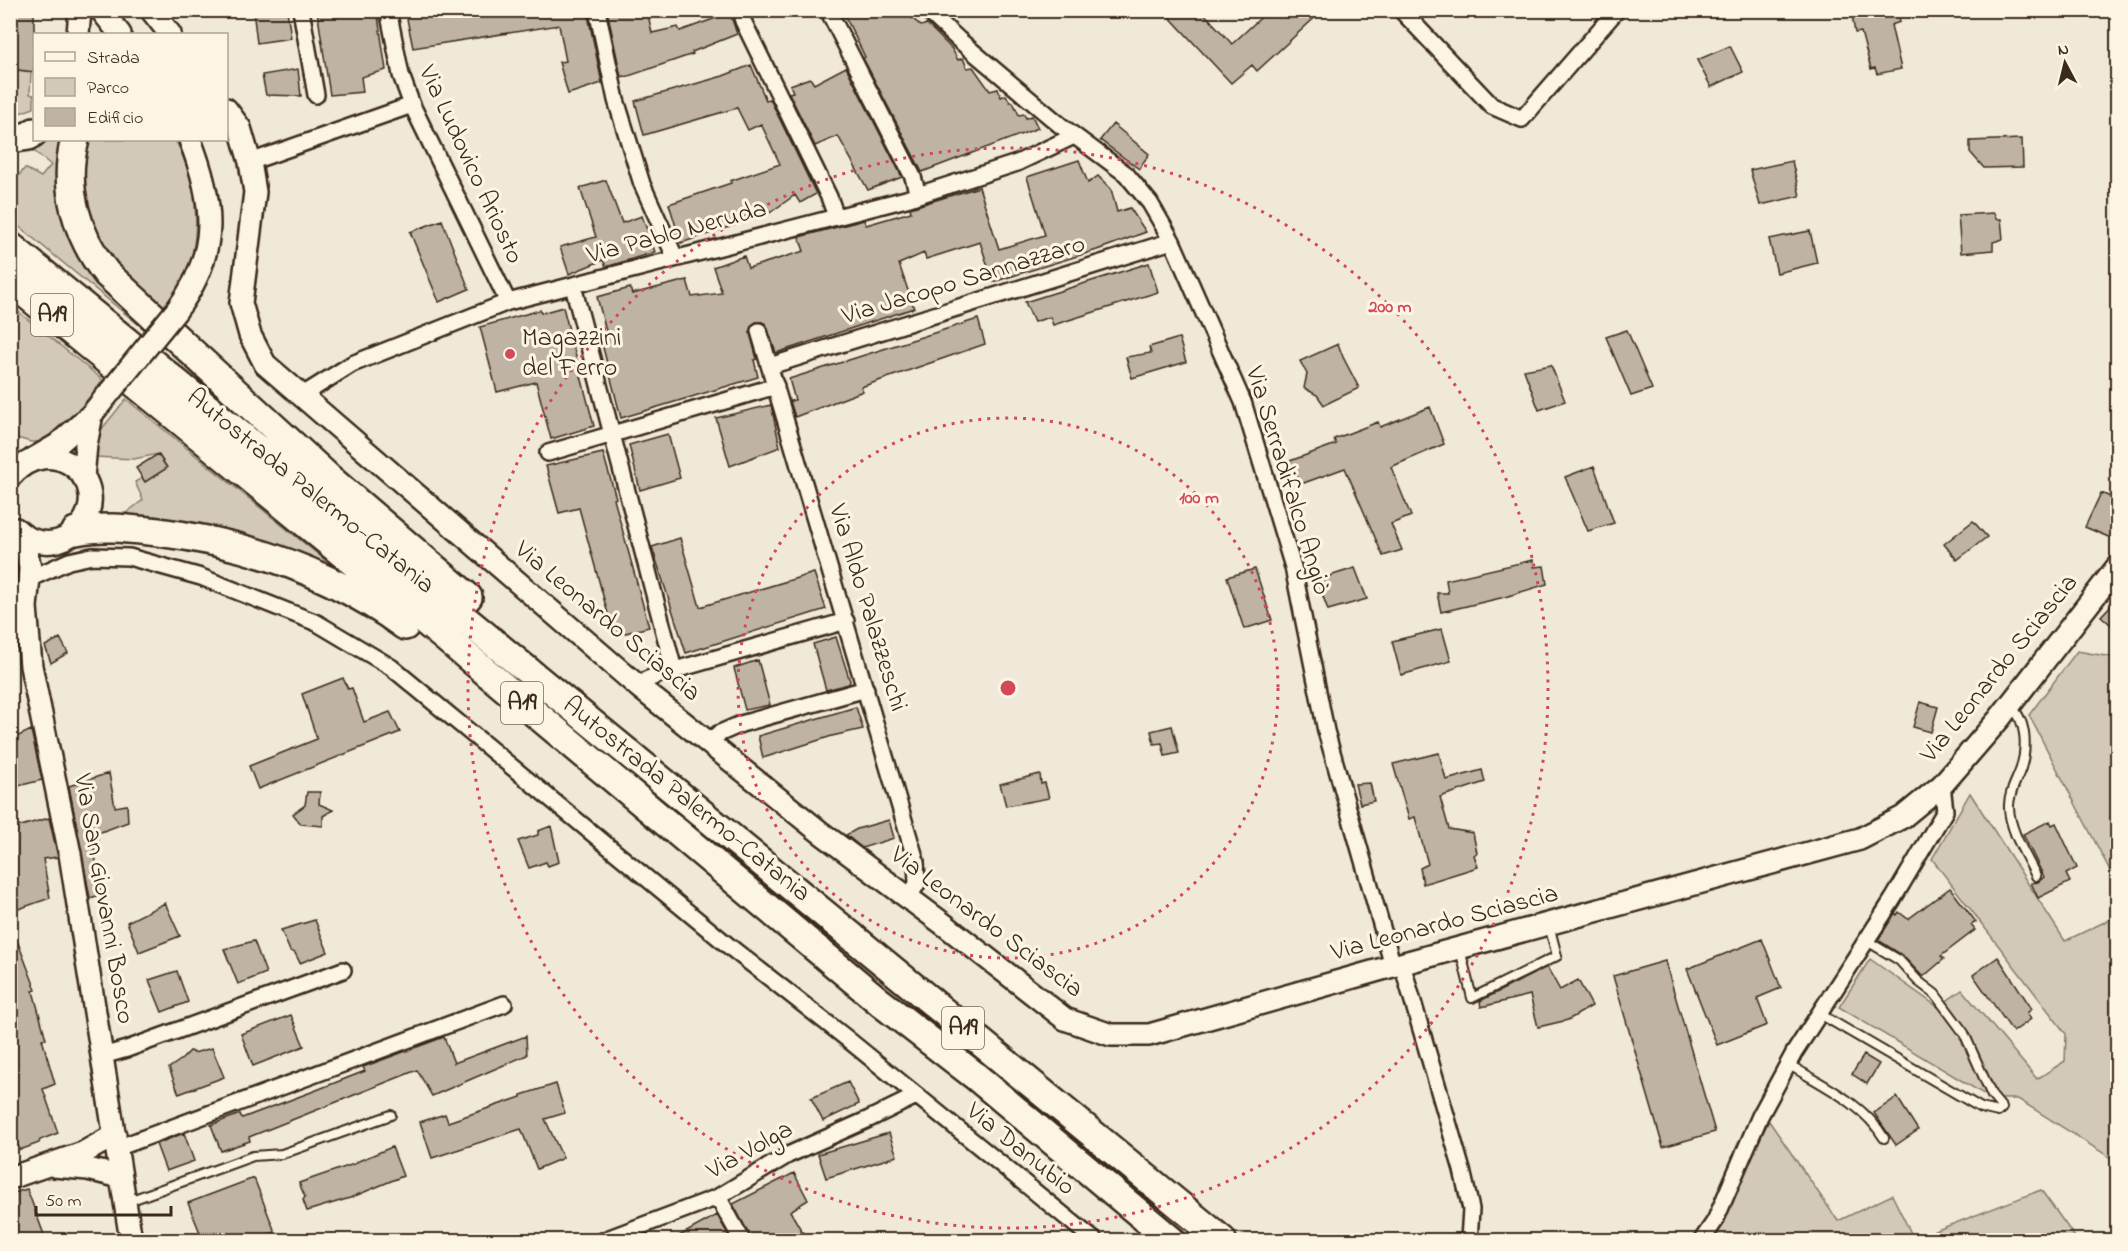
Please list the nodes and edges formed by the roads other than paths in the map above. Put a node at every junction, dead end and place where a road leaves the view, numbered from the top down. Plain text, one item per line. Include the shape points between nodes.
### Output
1 (80, 10) edge
2 (101, 10) edge
3 (151, 10) edge
4 (301, 10) edge
5 (388, 10) edge
6 (597, 10) edge
7 (828, 10) edge
8 (927, 10) edge
9 (1401, 10) edge
10 (1617, 10) edge
11 (743, 21) dead end
12 (78, 33) edge
13 (119, 33) edge
14 (169, 33) edge
15 (316, 95) dead end
16 (412, 105) junction
17 (228, 112) edge
18 (33, 133) edge
19 (1074, 136) junction
20 (10, 139) edge
21 (75, 141) edge
22 (193, 149) edge
23 (250, 162) junction
24 (918, 195) junction
25 (836, 216) junction
26 (1172, 241) junction
27 (10, 246) edge
28 (675, 257) junction
29 (10, 281) edge
30 (573, 286) junction
31 (508, 302) junction
32 (759, 331) dead end
33 (770, 366) junction
34 (776, 386) junction
35 (301, 396) junction
36 (92, 414) junction
37 (613, 435) junction
38 (548, 453) dead end
39 (32, 460) junction
40 (10, 477) edge
41 (84, 477) junction
42 (14, 528) edge
43 (67, 536) junction
44 (2118, 566) edge
45 (30, 573) junction
46 (846, 621) junction
47 (674, 670) junction
48 (639, 687) junction
49 (866, 689) junction
50 (2009, 706) junction
51 (709, 742) junction
52 (1942, 785) junction
53 (695, 808) junction
54 (2036, 876) dead end
55 (908, 898) junction
56 (1549, 924) junction
57 (1867, 940) junction
58 (1460, 948) junction
59 (831, 962) junction
60 (1397, 965) junction
61 (343, 970) dead end
62 (504, 1004) dead end
63 (1820, 1014) junction
64 (102, 1056) junction
65 (1788, 1064) junction
66 (916, 1096) junction
67 (391, 1115) dead end
68 (1884, 1138) dead end
69 (116, 1141) junction
70 (46, 1166) junction
71 (10, 1178) edge
72 (121, 1178) junction
73 (718, 1197) junction
74 (125, 1203) junction
75 (131, 1240) edge
76 (604, 1240) edge
77 (742, 1240) edge
78 (1094, 1240) edge
79 (1171, 1240) edge
80 (1222, 1240) edge
81 (1468, 1240) edge
82 (1702, 1240) edge

1 - 12 street
2 - 13 street
3 - 14 street
4 - 15 street
5 - 16 street, Via Ludovico Ariosto via 401,75
6 - 28 street via 616,100 635,163
7 - 24 street via 914,177
8 - 19 street, Via Serradifalco Angiò
9 - 10 street via 1492,106 1521,119
11 - 25 street
16 - 23 street
16 - 31 street, Via Ludovico Ariosto
17 - 23 street, Via Leonardo Sciascia via 240,128
18 - 20 highway
19 - 24 street, Via Pablo Neruda via 1017,162
19 - 26 street, Via Serradifalco Angiò via 1126,174
21 - 53 highway via 70,173 79,226 94,259 106,274 330,479 637,742
22 - 36 street, bridge via 206,194 209,233 200,274 176,311
23 - 35 street, Via Leonardo Sciascia via 255,192 242,303 250,335 265,364
24 - 25 street, Via Pablo Neruda
25 - 28 street, Via Pablo Neruda
26 - 33 street, Via Jacopo Sannazzaro
26 - 60 street, Via Serradifalco Angiò via 1243,402 1293,567 1326,731
27 - 53 highway, Autostrada Palermo-Catania / A19
28 - 30 street, Via Pablo Neruda
29 - 59 highway, Autostrada Palermo-Catania / A19 via 443,636
30 - 31 street, Via Pablo Neruda
30 - 37 street
31 - 35 street, Via Pablo Neruda via 352,364
32 - 33 street, Via Aldo Palazzeschi
33 - 34 street, Via Aldo Palazzeschi
34 - 37 street
34 - 46 street, Via Aldo Palazzeschi
35 - 48 street, Via Leonardo Sciascia
36 - 39 street via 57,445
36 - 41 street
37 - 38 street
37 - 47 street
39 - 40 street
39 - 41 street via 61,459
41 - 43 street via 90,505 85,520
42 - 43 street via 37,541
42 - 45 street via 26,549
43 - 45 street
43 - 59 highway via 95,527 117,527 232,545 295,566 382,609 444,654 720,881
44 - 50 street, Via Leonardo Sciascia
45 - 64 street, Via San Giovanni Bosco via 26,606 31,666 70,854
45 - 66 street, Via Danubio via 93,556 129,557 201,577 273,605 326,629 391,667
46 - 47 street
46 - 49 street, Via Aldo Palazzeschi
47 - 48 street via 648,679
48 - 51 street, Via Leonardo Sciascia
49 - 51 street via 741,724
49 - 55 street, Via Aldo Palazzeschi via 916,861 917,884
50 - 52 street, Via Leonardo Sciascia
50 - 54 lane via 2018,713 2023,726 2024,749 2008,804 2010,820
51 - 55 street, Via Leonardo Sciascia
52 - 56 street, Via Leonardo Sciascia via 1903,817 1860,839
52 - 57 street via 1945,811
53 - 80 highway, Autostrada Palermo-Catania / A19
55 - 60 street, Via Leonardo Sciascia via 1065,1019 1110,1035 1149,1035
56 - 58 street, Via Leonardo Sciascia
56 - 58 lane via 1557,956 1472,998
57 - 63 street
57 - 63 lane via 1899,960 1935,994 1964,1033 1992,1096 2002,1108 1998,1112 1981,1108
58 - 60 street, Via Leonardo Sciascia
59 - 79 highway, Autostrada Palermo-Catania / A19 via 974,1075
60 - 81 street, Via Serradifalco Angiò via 1462,1170 1471,1209
61 - 64 street
62 - 69 street
63 - 65 street
64 - 69 street, Via San Giovanni Bosco
65 - 68 lane via 1857,1107
65 - 82 street via 1760,1116 1715,1221
66 - 73 street, Via Volga via 788,1155
66 - 78 street, Via Danubio
67 - 74 lane via 282,1154 254,1156
69 - 70 street
69 - 72 street, Via San Giovanni Bosco
70 - 71 street
70 - 72 street via 88,1169
72 - 74 street, Via San Giovanni Bosco
73 - 76 street, Via Volga
73 - 77 street
74 - 75 street, Via San Giovanni Bosco

